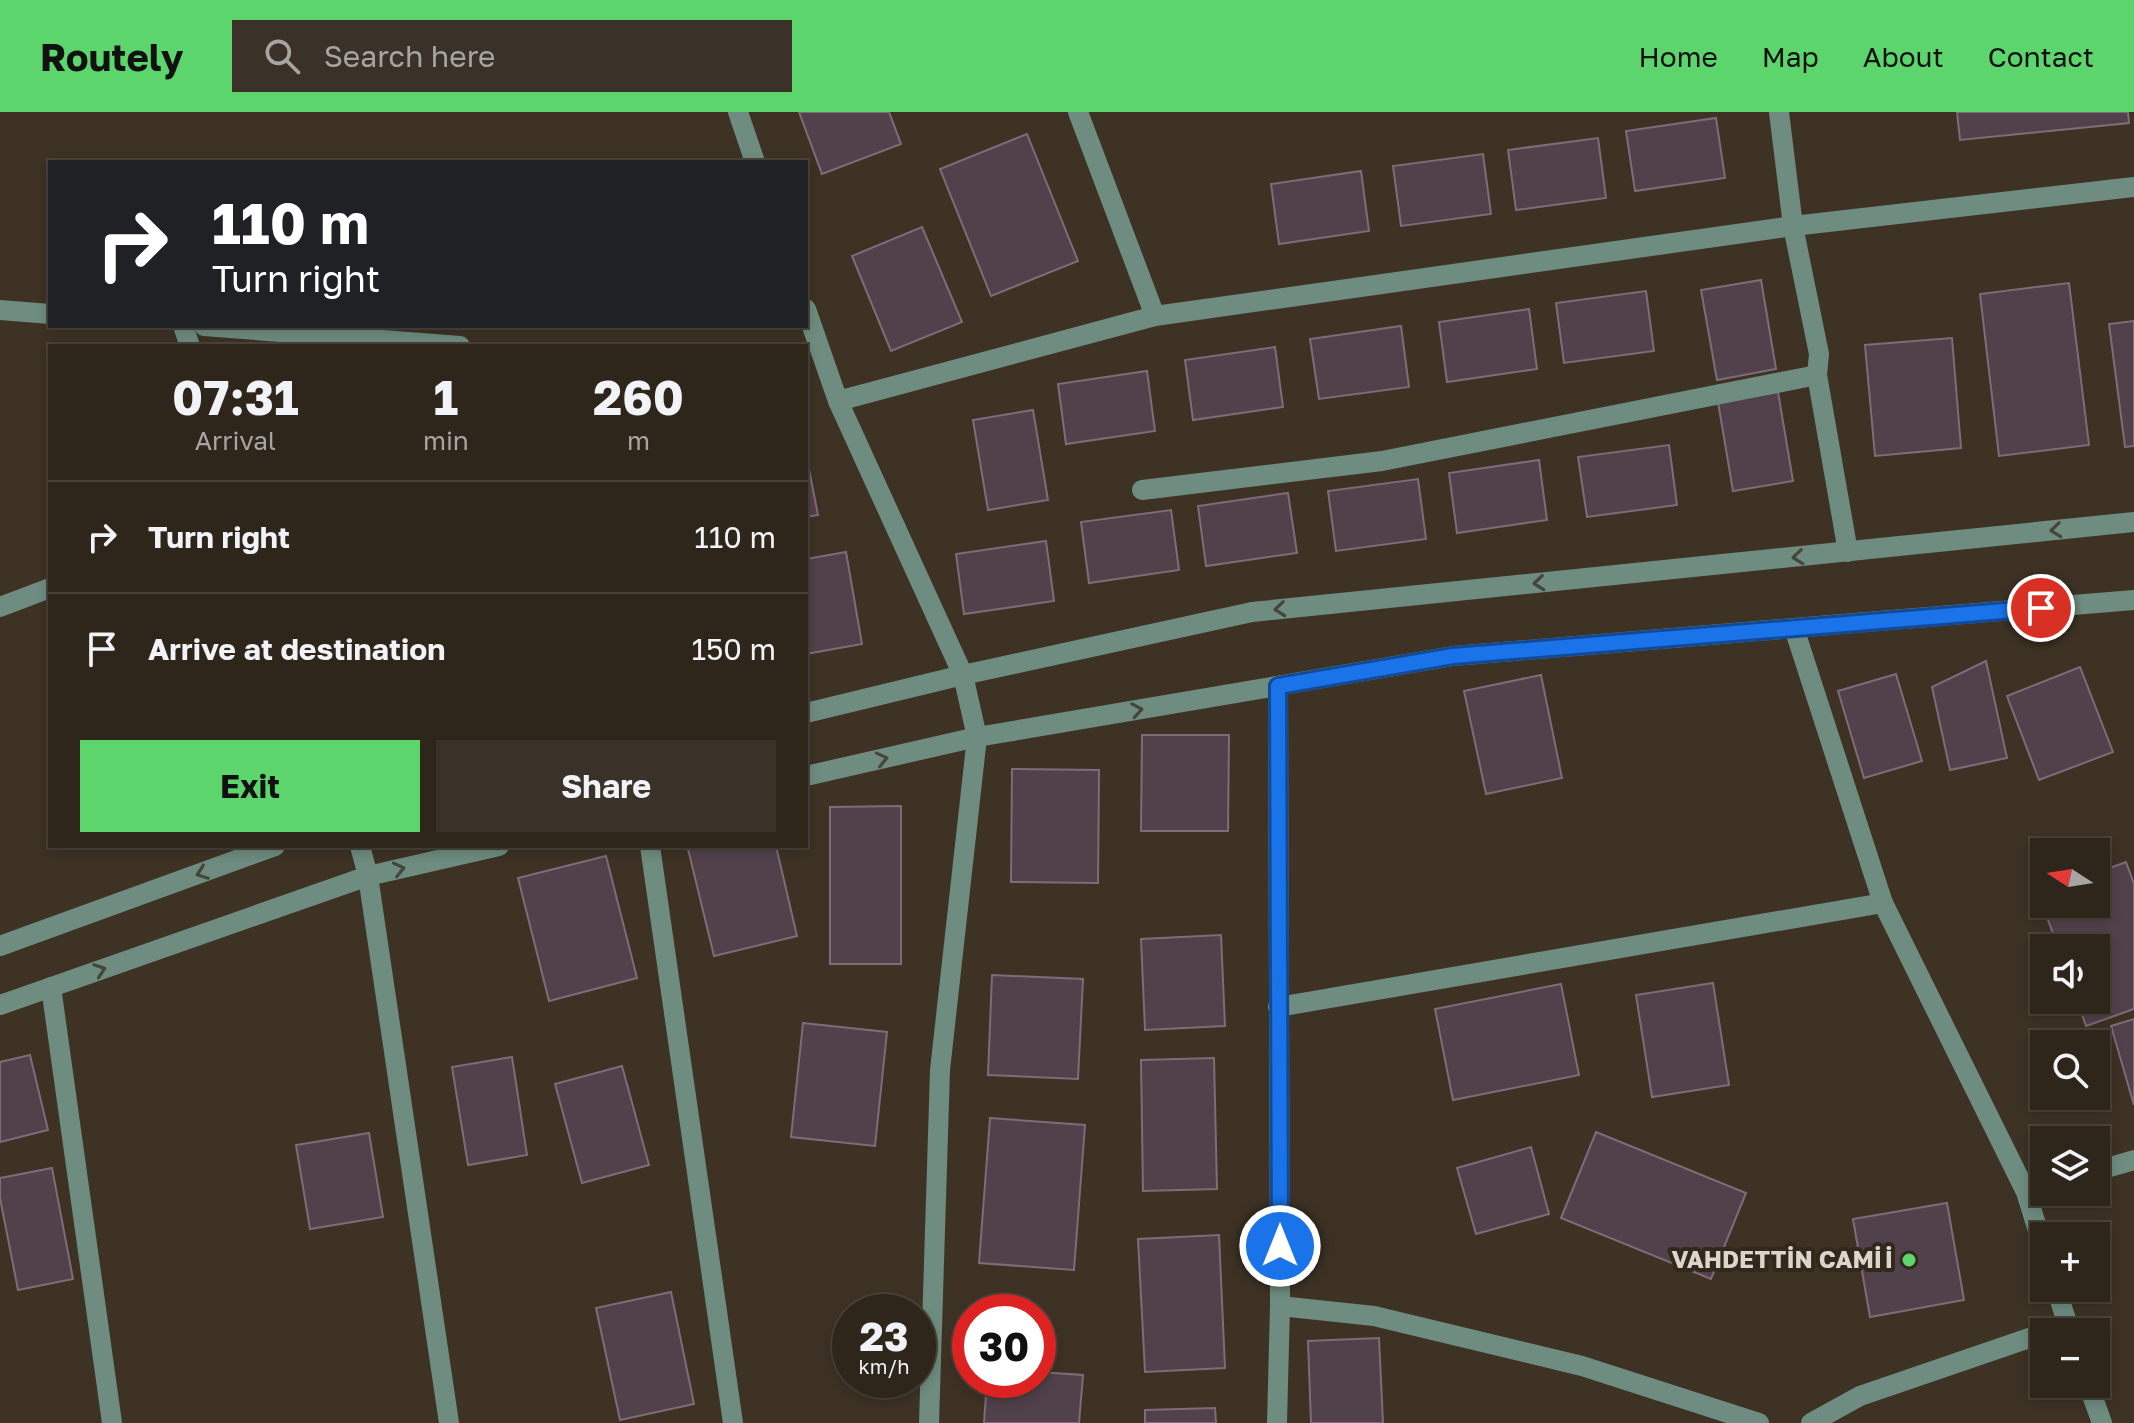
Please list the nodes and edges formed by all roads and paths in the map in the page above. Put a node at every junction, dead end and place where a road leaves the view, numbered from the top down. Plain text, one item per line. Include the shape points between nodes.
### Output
1 (738, 112) edge
2 (1078, 112) edge
3 (1779, 112) edge
4 (754, 160) edge
5 (2134, 187) edge
6 (1793, 226) junction
7 (0, 310) edge
8 (48, 314) edge
9 (808, 315) edge
10 (1155, 316) junction
11 (230, 328) edge
12 (434, 344) edge
13 (808, 370) edge
14 (828, 371) junction
15 (1817, 375) junction
16 (838, 401) junction
17 (1142, 490) dead end
18 (2134, 522) edge
19 (1848, 552) junction
20 (48, 589) edge
21 (2134, 600) edge
22 (0, 607) edge
23 (1794, 628) junction
24 (963, 675) junction
25 (1278, 686) junction
26 (808, 713) edge
27 (977, 737) junction
28 (808, 776) edge
29 (270, 848) edge
30 (361, 848) edge
31 (490, 848) edge
32 (650, 848) edge
33 (368, 876) junction
34 (1883, 903) junction
35 (0, 946) edge
36 (51, 987) junction
37 (0, 1005) edge
38 (1278, 1007) junction
39 (2134, 1160) edge
40 (2110, 1167) edge
41 (2030, 1180) edge
42 (1280, 1306) junction
43 (2030, 1340) edge
44 (2093, 1398) edge
45 (112, 1423) edge
46 (449, 1423) edge
47 (733, 1423) edge
48 (929, 1423) edge
49 (1277, 1423) edge
50 (1759, 1423) edge
51 (1811, 1423) edge
52 (2102, 1423) edge

1 - 4 street
2 - 10 street
3 - 6 street
5 - 6 street
6 - 10 street
6 - 15 street via 1819,354
7 - 8 street
9 - 14 street
10 - 16 street
11 - 12 street
13 - 14 street
14 - 16 street
15 - 17 street via 1382,461
15 - 19 street
16 - 24 street
18 -> 19 street
19 -> 24 street via 1252,612
20 - 22 street
21 - 23 street
23 - 25 street via 1453,656
23 - 34 street
24 - 26 street
24 - 27 street
27 -> 25 street
25 - 38 street
28 -> 27 street
27 - 48 street via 940,1070
29 -> 35 street
30 - 33 street
33 -> 31 street
32 - 47 street
36 -> 33 street
33 - 46 street
34 - 38 street
34 - 41 street
36 - 37 street
36 - 45 street
38 - 42 street
39 - 40 street
42 - 49 street
42 - 50 street via 1374,1316 1582,1366
43 - 51 street via 1860,1396
44 - 52 street

